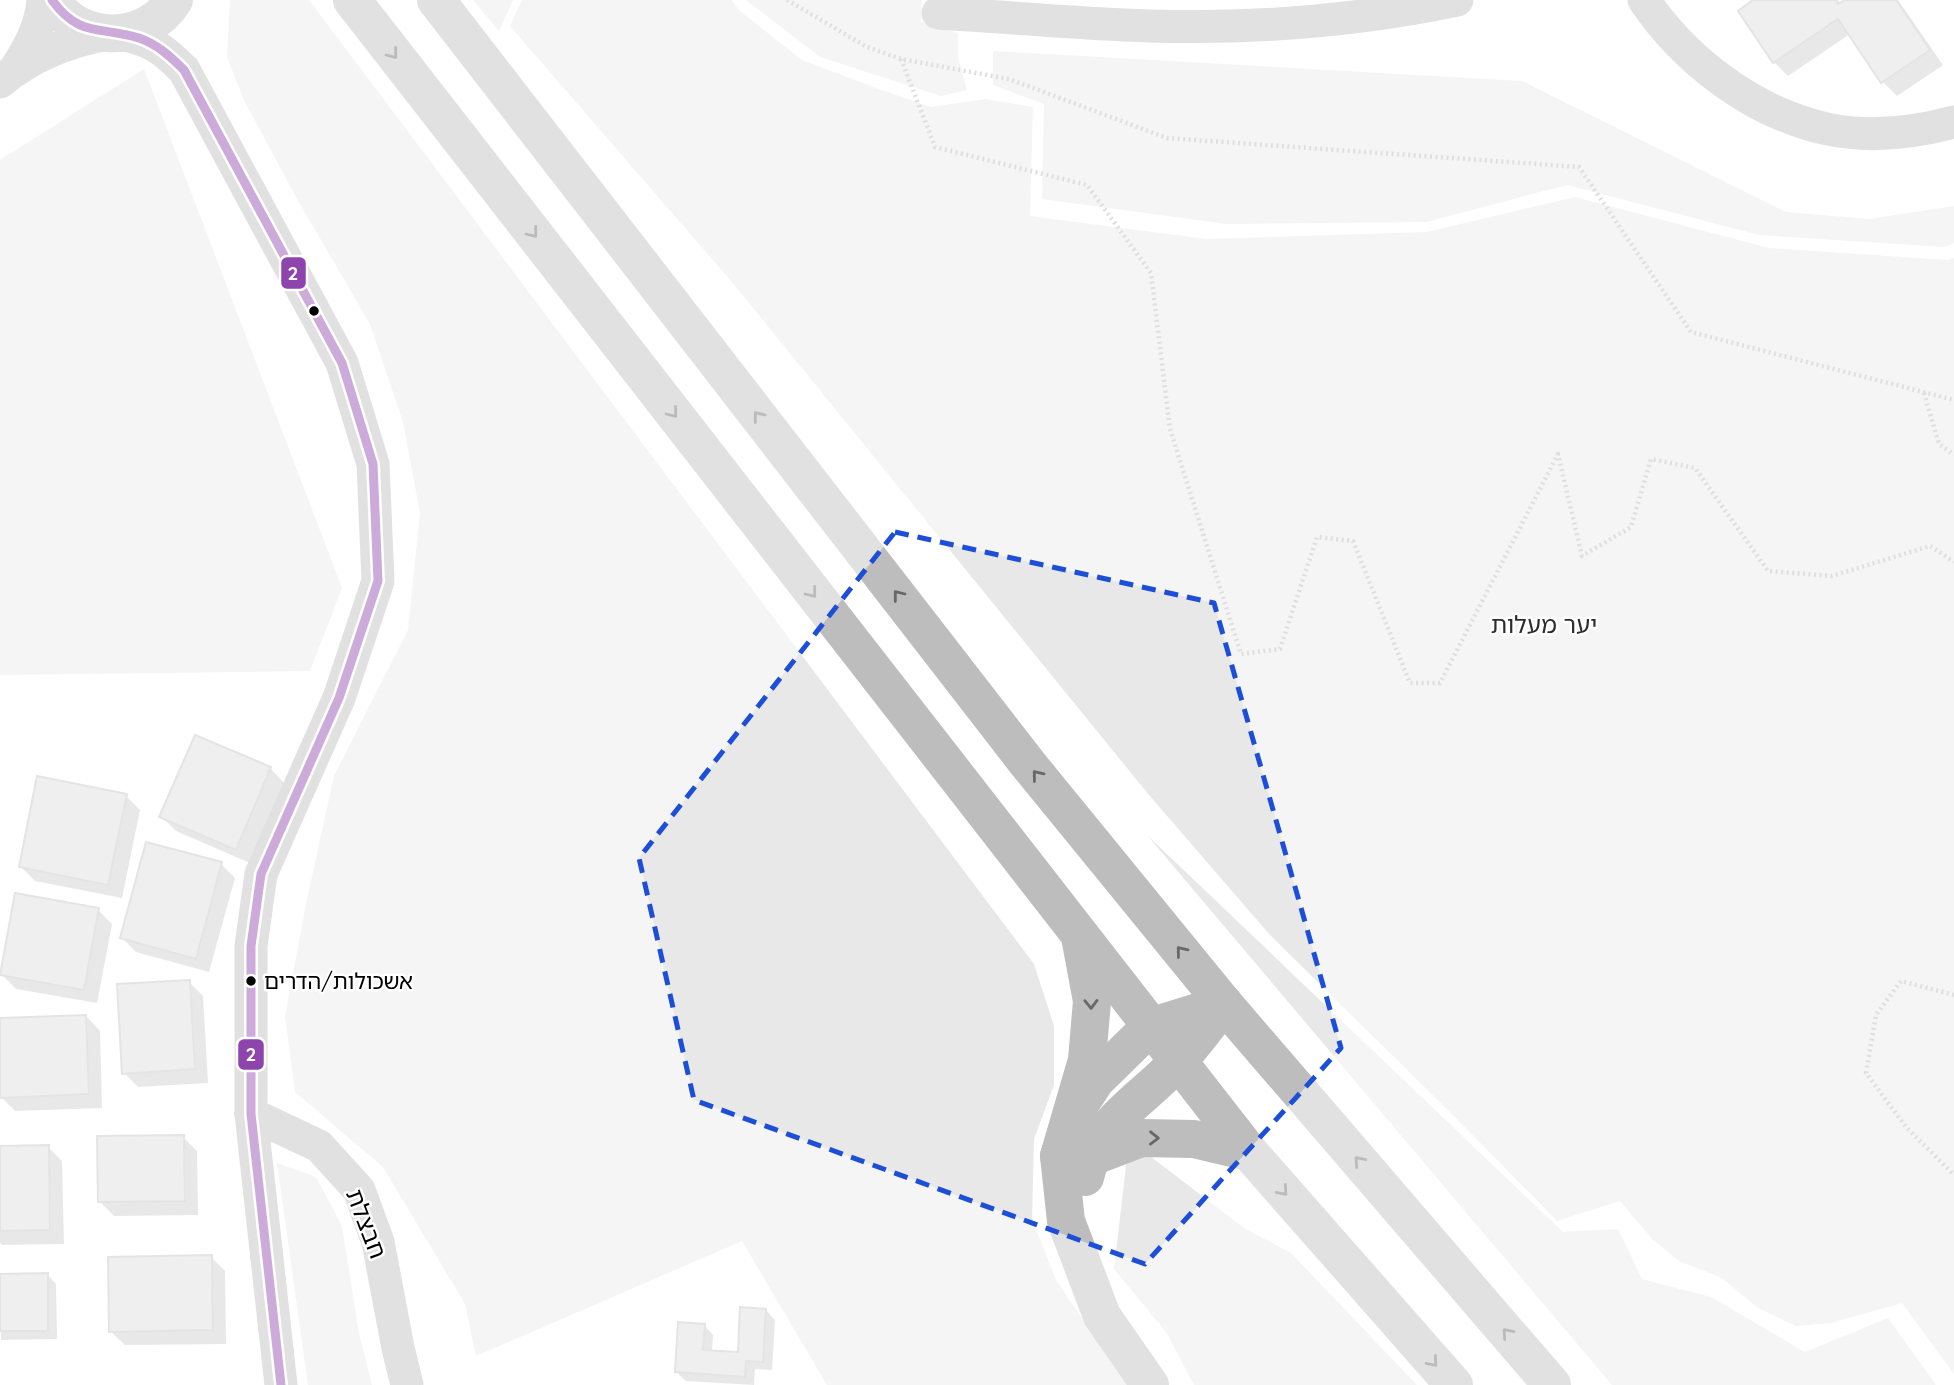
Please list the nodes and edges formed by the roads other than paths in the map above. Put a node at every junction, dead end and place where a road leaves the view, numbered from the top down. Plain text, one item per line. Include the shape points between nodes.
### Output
1 (43, 0) edge
2 (52, 0) edge
3 (176, 0) edge
4 (352, 0) edge
5 (436, 0) edge
6 (1457, 0) edge
7 (1644, 0) edge
8 (938, 13) dead end
9 (114, 34) junction
10 (184, 70) junction
11 (8, 75) edge
12 (1954, 122) edge
13 (1080, 937) junction
14 (1224, 1004) junction
15 (1150, 1027) junction
16 (1178, 1061) junction
17 (251, 1114) junction
18 (1249, 1152) junction
19 (1074, 1157) junction
20 (281, 1385) edge
21 (407, 1385) edge
22 (1150, 1385) edge
23 (1454, 1385) edge
24 (1552, 1385) edge

1 - 11 street via 33,42
2 - 9 main road via 87,30
3 - 9 main road via 156,20
3 - 10 street
4 -> 13 main road
14 -> 5 main road via 1028,764
6 - 8 street via 1369,15 1238,26 1149,26
7 - 12 street via 1661,25 1717,76 1787,117 1829,130 1875,134
9 - 10 street via 142,39 164,50
9 - 11 street via 77,40
10 - 17 street via 342,363 373,464 378,581 339,698 261,874 251,946
13 - 15 main road
13 -> 19 main road via 1092,1001
14 - 15 main road
14 - 16 main road
24 -> 14 main road
15 - 16 main road
15 - 19 main road via 1096,1080 1076,1110
16 - 18 main road
16 - 19 main road
17 - 20 street
17 - 21 street, חבצלת via 319,1146 359,1190 378,1242
19 -> 18 main road via 1140,1138 1194,1139
18 -> 23 main road
19 - 22 main road via 1102,1315

